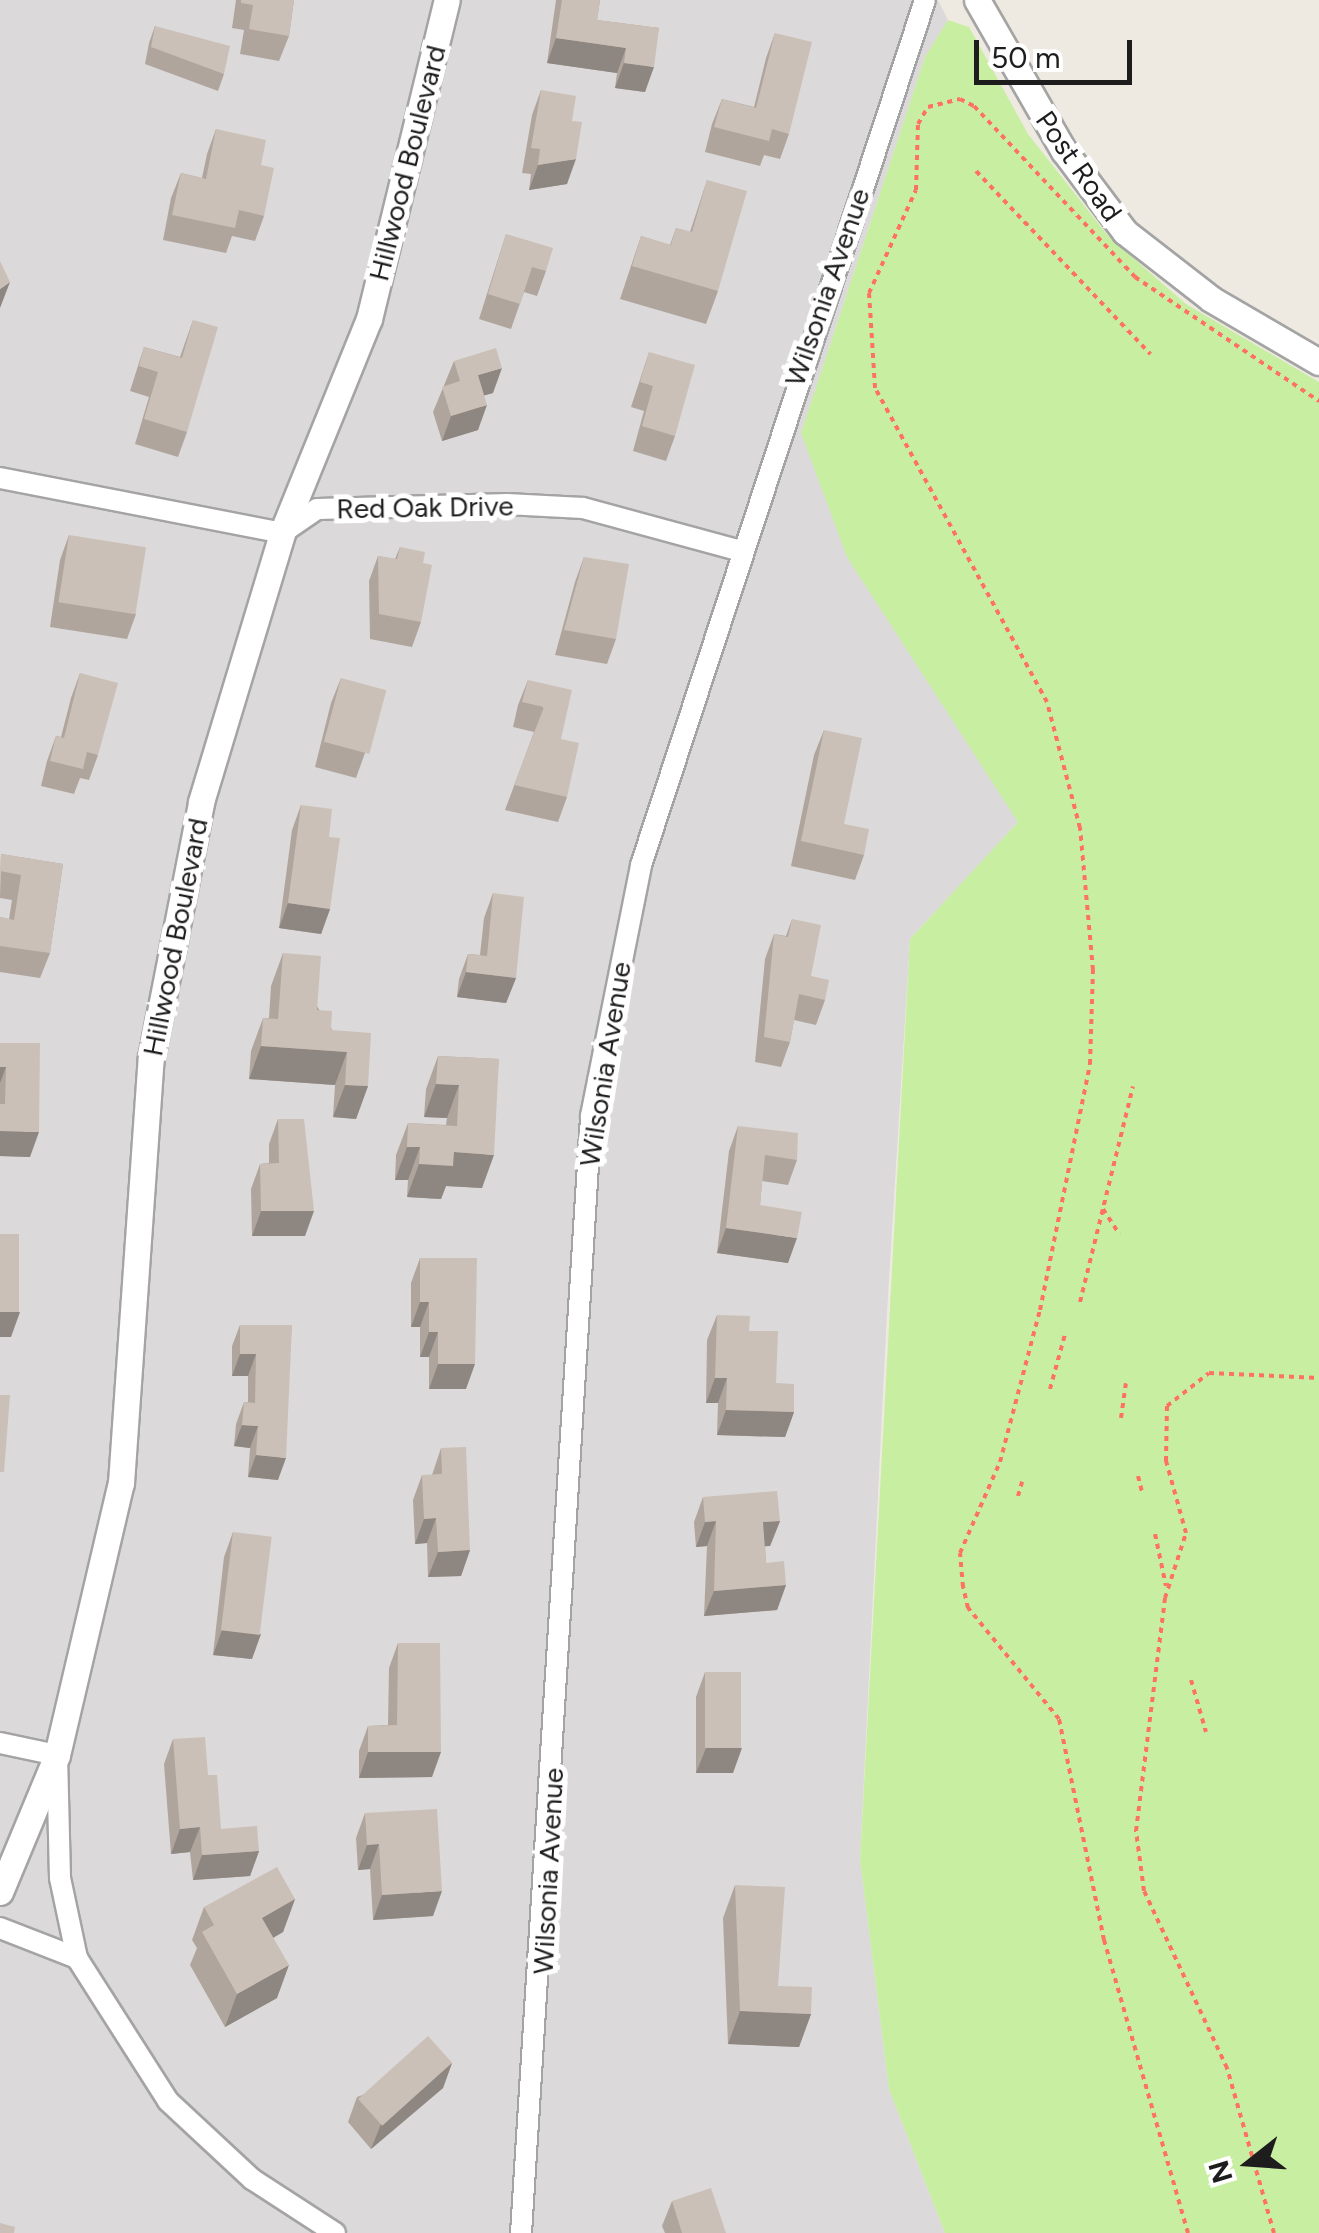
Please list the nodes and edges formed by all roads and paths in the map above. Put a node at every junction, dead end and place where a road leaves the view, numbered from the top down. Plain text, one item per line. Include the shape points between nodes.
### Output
1 (447, 0) edge
2 (925, 0) edge
3 (977, 0) edge
4 (976, 171) dead end
5 (1150, 354) dead end
6 (1319, 362) edge
7 (1319, 401) edge
8 (0, 478) edge
9 (282, 533) junction
10 (738, 550) junction
11 (1132, 1086) dead end
12 (1103, 1209) junction
13 (1120, 1234) dead end
14 (1080, 1302) dead end
15 (1066, 1334) dead end
16 (1319, 1378) edge
17 (1126, 1383) dead end
18 (1050, 1390) dead end
19 (1120, 1418) dead end
20 (1138, 1476) dead end
21 (1022, 1482) dead end
22 (1142, 1492) dead end
23 (1018, 1496) dead end
24 (1155, 1534) dead end
25 (1168, 1590) junction
26 (1191, 1680) dead end
27 (1206, 1732) dead end
28 (0, 1742) edge
29 (57, 1755) junction
30 (0, 1892) edge
31 (0, 1928) edge
32 (77, 1958) junction
33 (335, 2233) edge
34 (521, 2233) edge
35 (1188, 2233) edge
36 (1274, 2233) edge

1 - 9 street, Hillwood Boulevard via 369,319
2 - 10 street, Wilsonia Avenue
3 - 6 street, Post Road via 1064,151 1125,232 1212,299
4 - 5 path
7 - 35 path via 1135,277 974,106 960,99 928,107 918,124 916,190 870,293 873,376 1046,702 1080,828 1093,970 1090,1064 1040,1310 1000,1462 960,1553 962,1587 968,1608 1059,1720 1104,1940
8 - 9 street
9 - 10 street, Red Oak Drive via 317,509 508,504 583,508
9 - 29 street, Hillwood Boulevard via 178,902 151,1058 121,1483
10 - 34 street, Wilsonia Avenue via 640,864 591,1116
11 - 12 path
12 - 13 path
12 - 14 path
15 - 18 path
16 - 25 path via 1208,1373 1174,1396 1164,1436 1186,1533
17 - 19 path
20 - 22 path
21 - 23 path
24 - 25 path
25 - 36 path via 1137,1863 1227,2068
26 - 27 path
28 - 29 street
29 - 30 street, Hillwood Boulevard
29 - 32 street via 60,1878
31 - 32 street
32 - 33 street via 168,2101 252,2179

